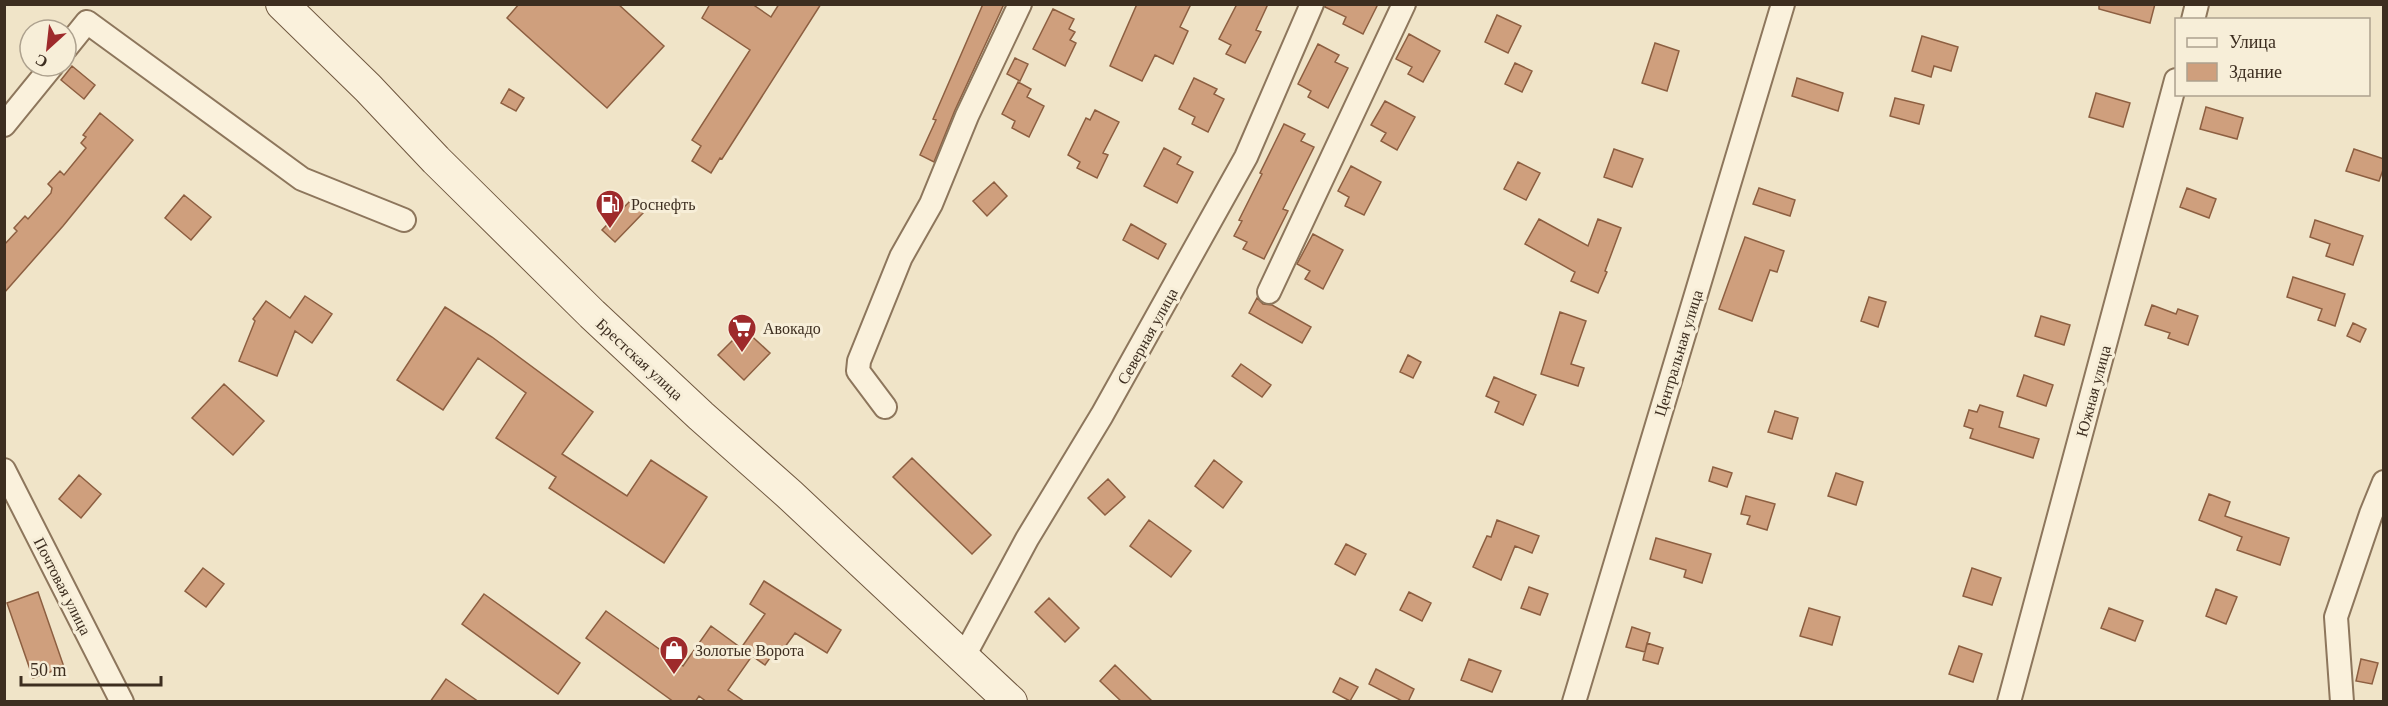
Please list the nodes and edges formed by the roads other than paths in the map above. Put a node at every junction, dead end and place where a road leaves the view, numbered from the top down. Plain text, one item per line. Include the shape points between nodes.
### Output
1 (282, 4) edge
2 (1020, 4) edge
3 (1312, 4) edge
4 (1404, 4) edge
5 (1783, 4) edge
6 (78, 33) edge
7 (42, 78) edge
8 (2175, 84) edge
9 (4, 125) edge
10 (404, 220) dead end
11 (1269, 292) dead end
12 (885, 407) dead end
13 (4, 470) edge
14 (2384, 482) edge
15 (963, 658) junction
16 (122, 702) edge
17 (1011, 702) edge
18 (1574, 702) edge
19 (2009, 702) edge
20 (2342, 702) edge

1 - 15 main road, Брестская улица via 601,322
2 - 12 street via 931,204 900,257 859,361 858,371
3 - 15 street, Северная улица via 1246,157
4 - 11 street
5 - 18 street, Центральная улица
6 - 10 street via 87,22 302,179
7 - 9 street
8 - 19 street, Южная улица
13 - 16 street, Почтовая улица
14 - 20 street via 2336,617
15 - 17 main road, Брестская улица

